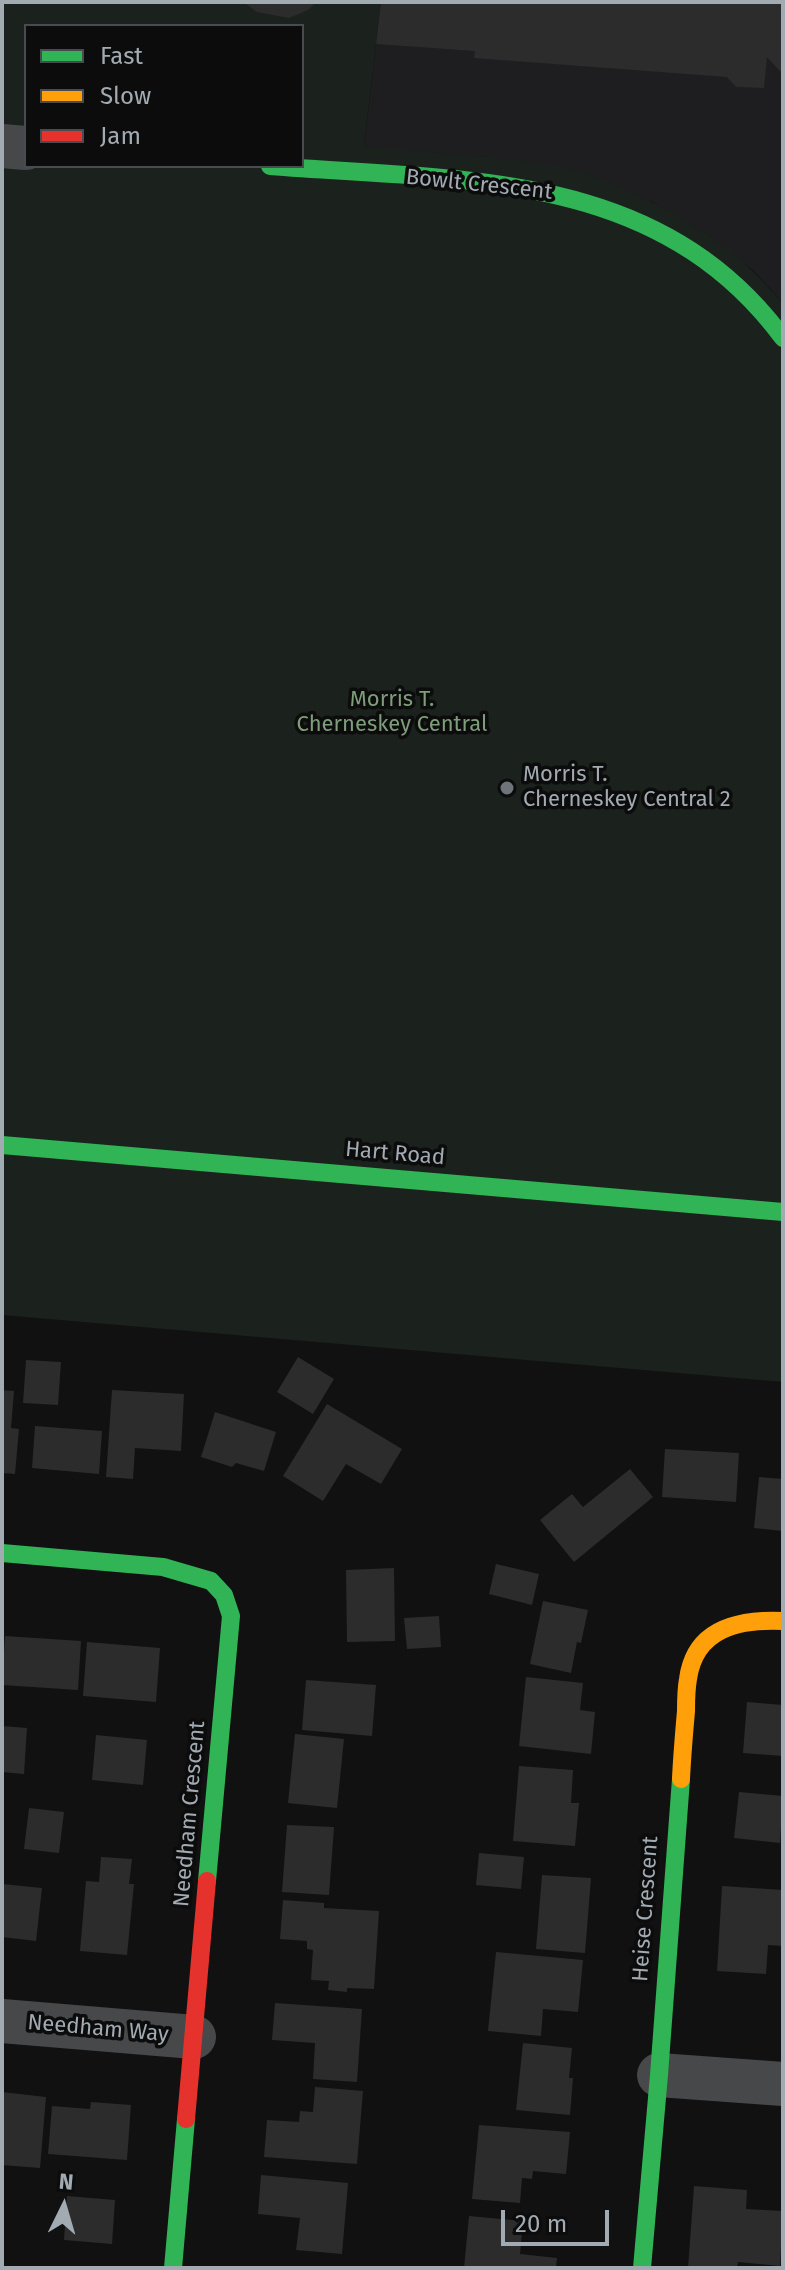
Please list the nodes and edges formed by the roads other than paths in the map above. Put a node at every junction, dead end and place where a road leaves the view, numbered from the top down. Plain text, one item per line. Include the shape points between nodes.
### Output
1 (2, 146) edge
2 (24, 148) edge
3 (295, 168) edge
4 (783, 338) edge
5 (2, 1145) edge
6 (783, 1212) edge
7 (2, 1553) edge
8 (783, 1621) edge
9 (2, 2021) edge
10 (194, 2037) junction
11 (659, 2075) junction
12 (783, 2084) edge
13 (173, 2268) edge
14 (642, 2268) edge

1 - 2 street
3 - 4 street, Bowlt Crescent via 519,186 600,205 650,227 713,267
5 - 6 street, Hart Road
7 - 10 street, Needham Crescent via 163,1567 211,1581 224,1595 231,1616 229,1650
8 - 11 street, Heise Crescent via 739,1621 702,1643 692,1659
9 - 10 street, Needham Way
10 - 13 street, Needham Crescent
11 - 12 street
11 - 14 street, Heise Crescent

